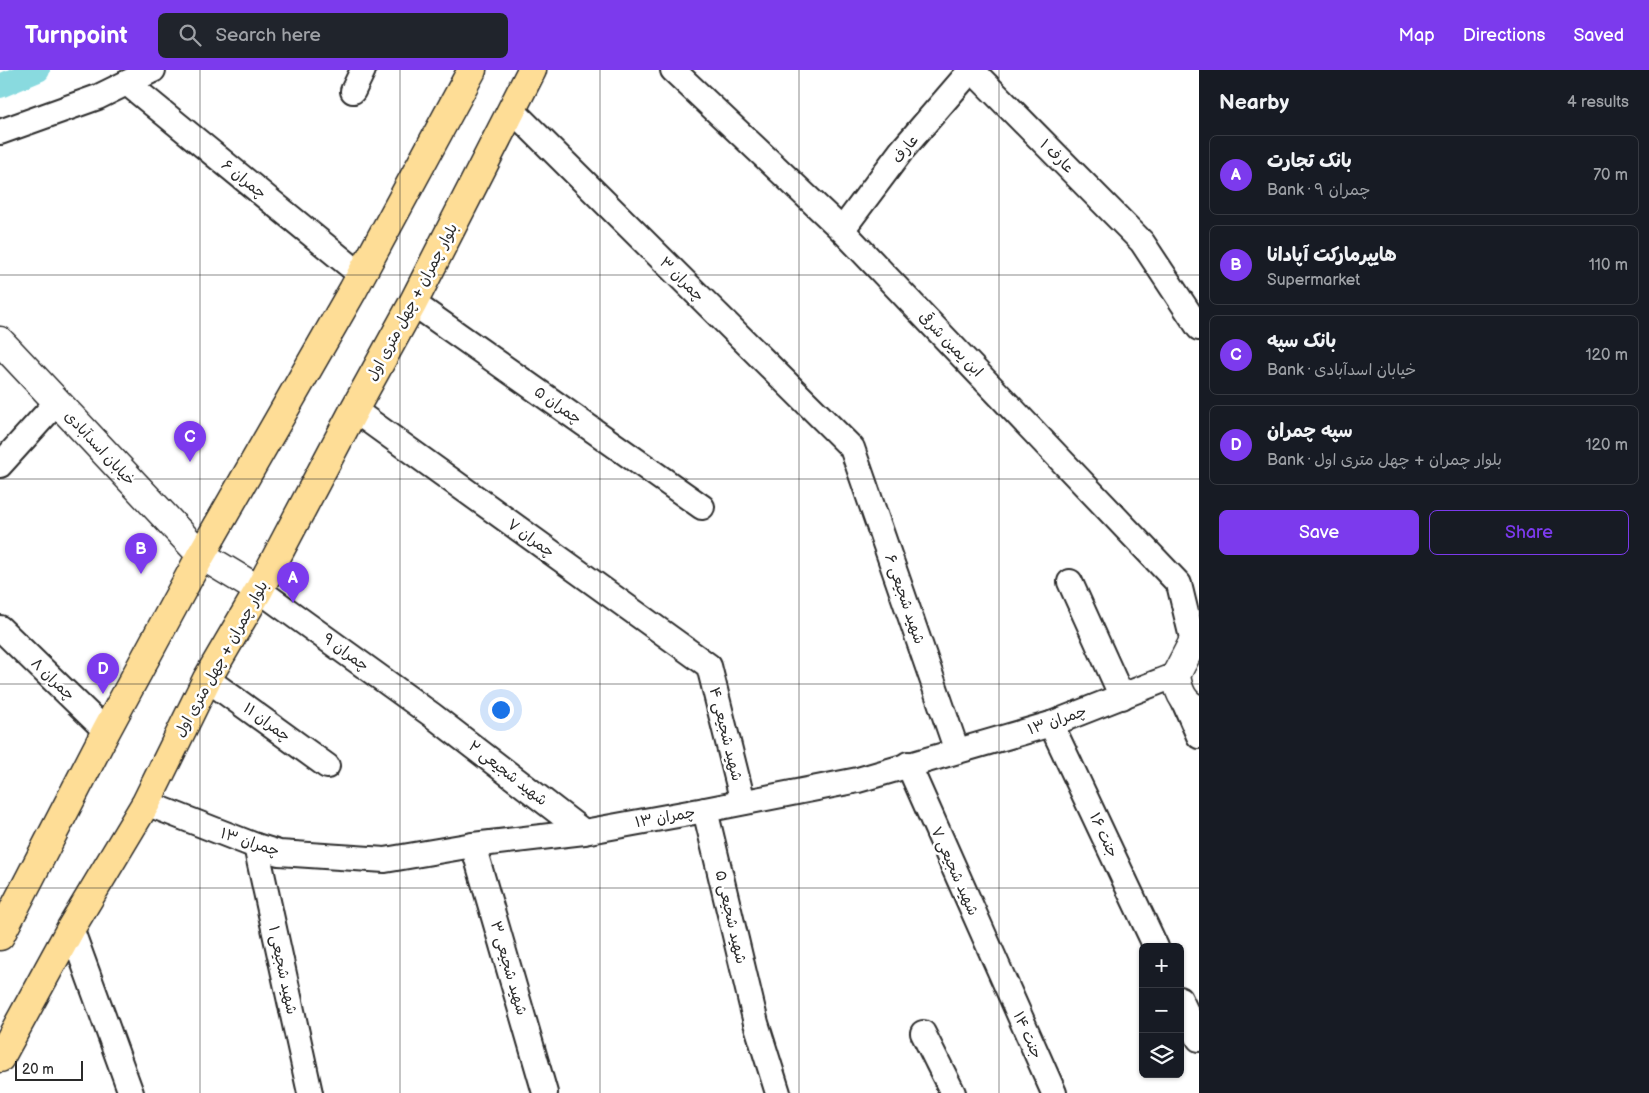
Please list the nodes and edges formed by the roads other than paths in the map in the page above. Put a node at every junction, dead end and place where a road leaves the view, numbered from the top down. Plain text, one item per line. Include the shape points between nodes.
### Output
1 (153, 70) edge
2 (363, 70) edge
3 (472, 70) edge
4 (532, 70) edge
5 (673, 70) edge
6 (972, 70) edge
7 (127, 83) junction
8 (353, 91) dead end
9 (512, 110) junction
10 (0, 132) edge
11 (842, 230) junction
12 (361, 275) junction
13 (413, 303) junction
14 (1199, 328) edge
15 (0, 341) edge
16 (57, 402) junction
17 (354, 410) junction
18 (852, 448) joint
19 (0, 465) edge
20 (702, 507) dead end
21 (202, 555) junction
22 (1070, 582) dead end
23 (259, 590) junction
24 (0, 628) edge
25 (1196, 639) edge
26 (709, 666) joint
27 (207, 679) junction
28 (1185, 693) edge
29 (1122, 697) junction
30 (432, 714) joint
31 (1051, 724) junction
32 (106, 731) junction
33 (1199, 736) edge
34 (957, 750) junction
35 (908, 764) junction
36 (327, 766) dead end
37 (743, 802) junction
38 (146, 803) junction
39 (705, 810) junction
40 (584, 832) junction
41 (256, 846) junction
42 (474, 846) junction
43 (3, 924) edge
44 (71, 928) junction
45 (1154, 943) edge
46 (1002, 977) joint
47 (1184, 1007) edge
48 (923, 1034) dead end
49 (1199, 1039) edge
50 (0, 1058) edge
51 (544, 1092) edge
52 (131, 1093) edge
53 (310, 1093) edge
54 (778, 1093) edge
55 (953, 1093) edge
56 (1054, 1093) edge

1 - 7 street
2 - 8 street
3 - 12 main road
4 - 9 main road, بلوار چمران + چهل متری اول
5 - 11 street, ابن یمین شرقی
6 - 11 street, عارف via 902,150
6 - 14 street, عارف ۱ via 1142,242
7 - 10 street via 98,97
7 - 12 street, چمران ۶
9 - 13 main road, بلوار چمران + چهل متری اول
9 - 18 street, چمران ۳
11 - 25 street, ابن یمین شرقی via 1179,584
12 - 21 main road
13 - 17 main road, بلوار چمران + چهل متری اول
13 - 20 street, چمران ۵
15 - 16 main road, خیابان اسدآبادی
16 - 19 street
16 - 21 main road, خیابان اسدآبادی
17 - 23 main road, بلوار چمران + چهل متری اول
17 - 26 street, چمران ۷
18 - 34 street, شهید شجیعی ۶
21 - 23 main road, خیابان اسدآبادی
21 - 32 main road
22 - 29 street
23 - 27 main road, بلوار چمران + چهل متری اول
23 - 30 street, چمران ۹
24 - 32 street, چمران ۸
25 - 28 main road
26 - 37 street, شهید شجیعی ۴
27 - 36 street, چمران ۱۱
27 - 38 main road, بلوار چمران + چهل متری اول
28 - 29 street, چمران ۱۳
28 - 33 street
29 - 31 street, چمران ۱۳
30 - 40 street, شهید شجیعی ۲
31 - 34 street, چمران ۱۳
31 - 45 street, جنت ۱۶
32 - 43 main road
34 - 35 street, چمران ۱۳
35 - 37 street, چمران ۱۳ via 858,780
35 - 46 street, شهید شجیعی ۷
37 - 39 street, چمران ۱۳
38 - 41 street, چمران ۱۳
38 - 44 main road, بلوار چمران + چهل متری اول
39 - 40 street, چمران ۱۳
39 - 54 street, شهید شجیعی ۵ via 756,1023
40 - 42 street, چمران ۱۳
41 - 42 street, چمران ۱۳ via 279,852 385,860
41 - 53 street, شهید شجیعی ۱
42 - 51 street, شهید شجیعی ۳
44 - 50 main road, بلوار چمران + چهل متری اول
44 - 52 street
46 - 56 street, جنت ۱۴
47 - 49 street
48 - 55 street

